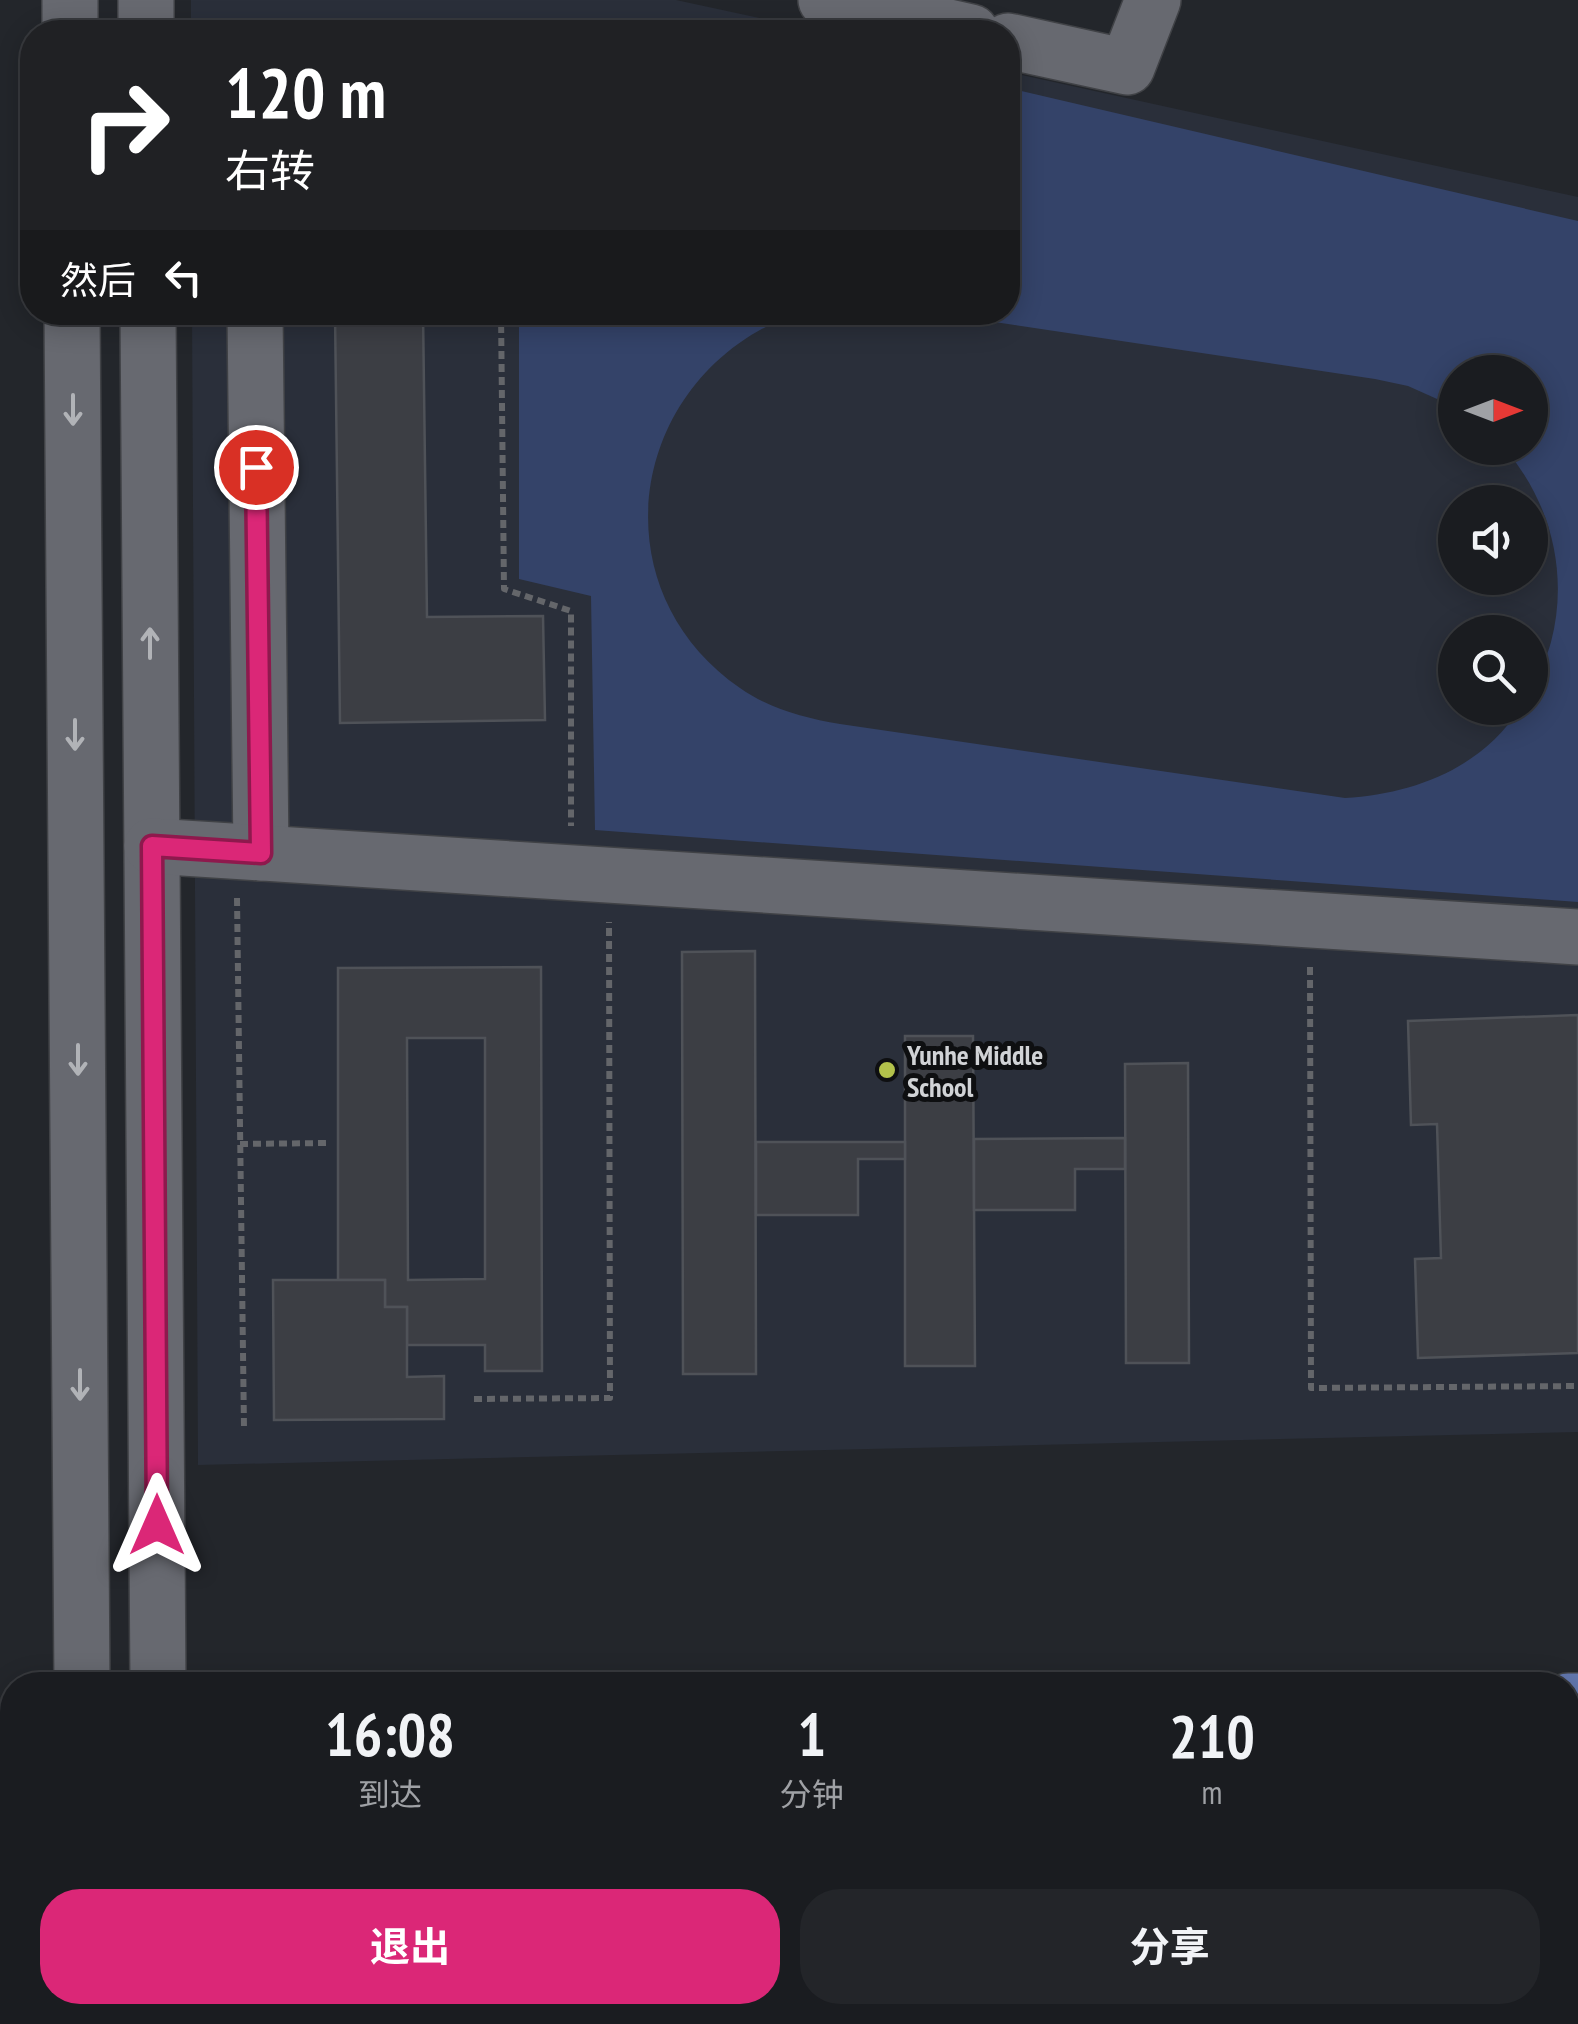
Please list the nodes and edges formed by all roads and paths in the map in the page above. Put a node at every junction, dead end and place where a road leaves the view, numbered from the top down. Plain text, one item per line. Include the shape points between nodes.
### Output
1 (826, 0) edge
2 (1154, 0) edge
3 (917, 20) edge
4 (1020, 44) edge
5 (72, 325) edge
6 (148, 325) edge
7 (255, 325) edge
8 (501, 325) edge
9 (152, 846) junction
10 (249, 852) junction
11 (590, 874) junction
12 (1310, 920) junction
13 (1578, 937) edge
14 (328, 1142) dead end
15 (240, 1144) junction
16 (1578, 1386) edge
17 (474, 1399) dead end
18 (244, 1428) dead end
19 (82, 1672) edge
20 (158, 1672) edge

1 - 3 street
2 - 4 street via 1127,67
5 -> 19 street
9 -> 6 street
7 - 10 street
8 - 11 path via 504,590 571,611
9 - 10 street
9 - 20 street
10 - 11 street
10 - 15 path
11 - 12 street
11 - 17 path via 610,1398
12 - 13 street
12 - 16 path via 1311,1388
14 - 15 path
15 - 18 path

